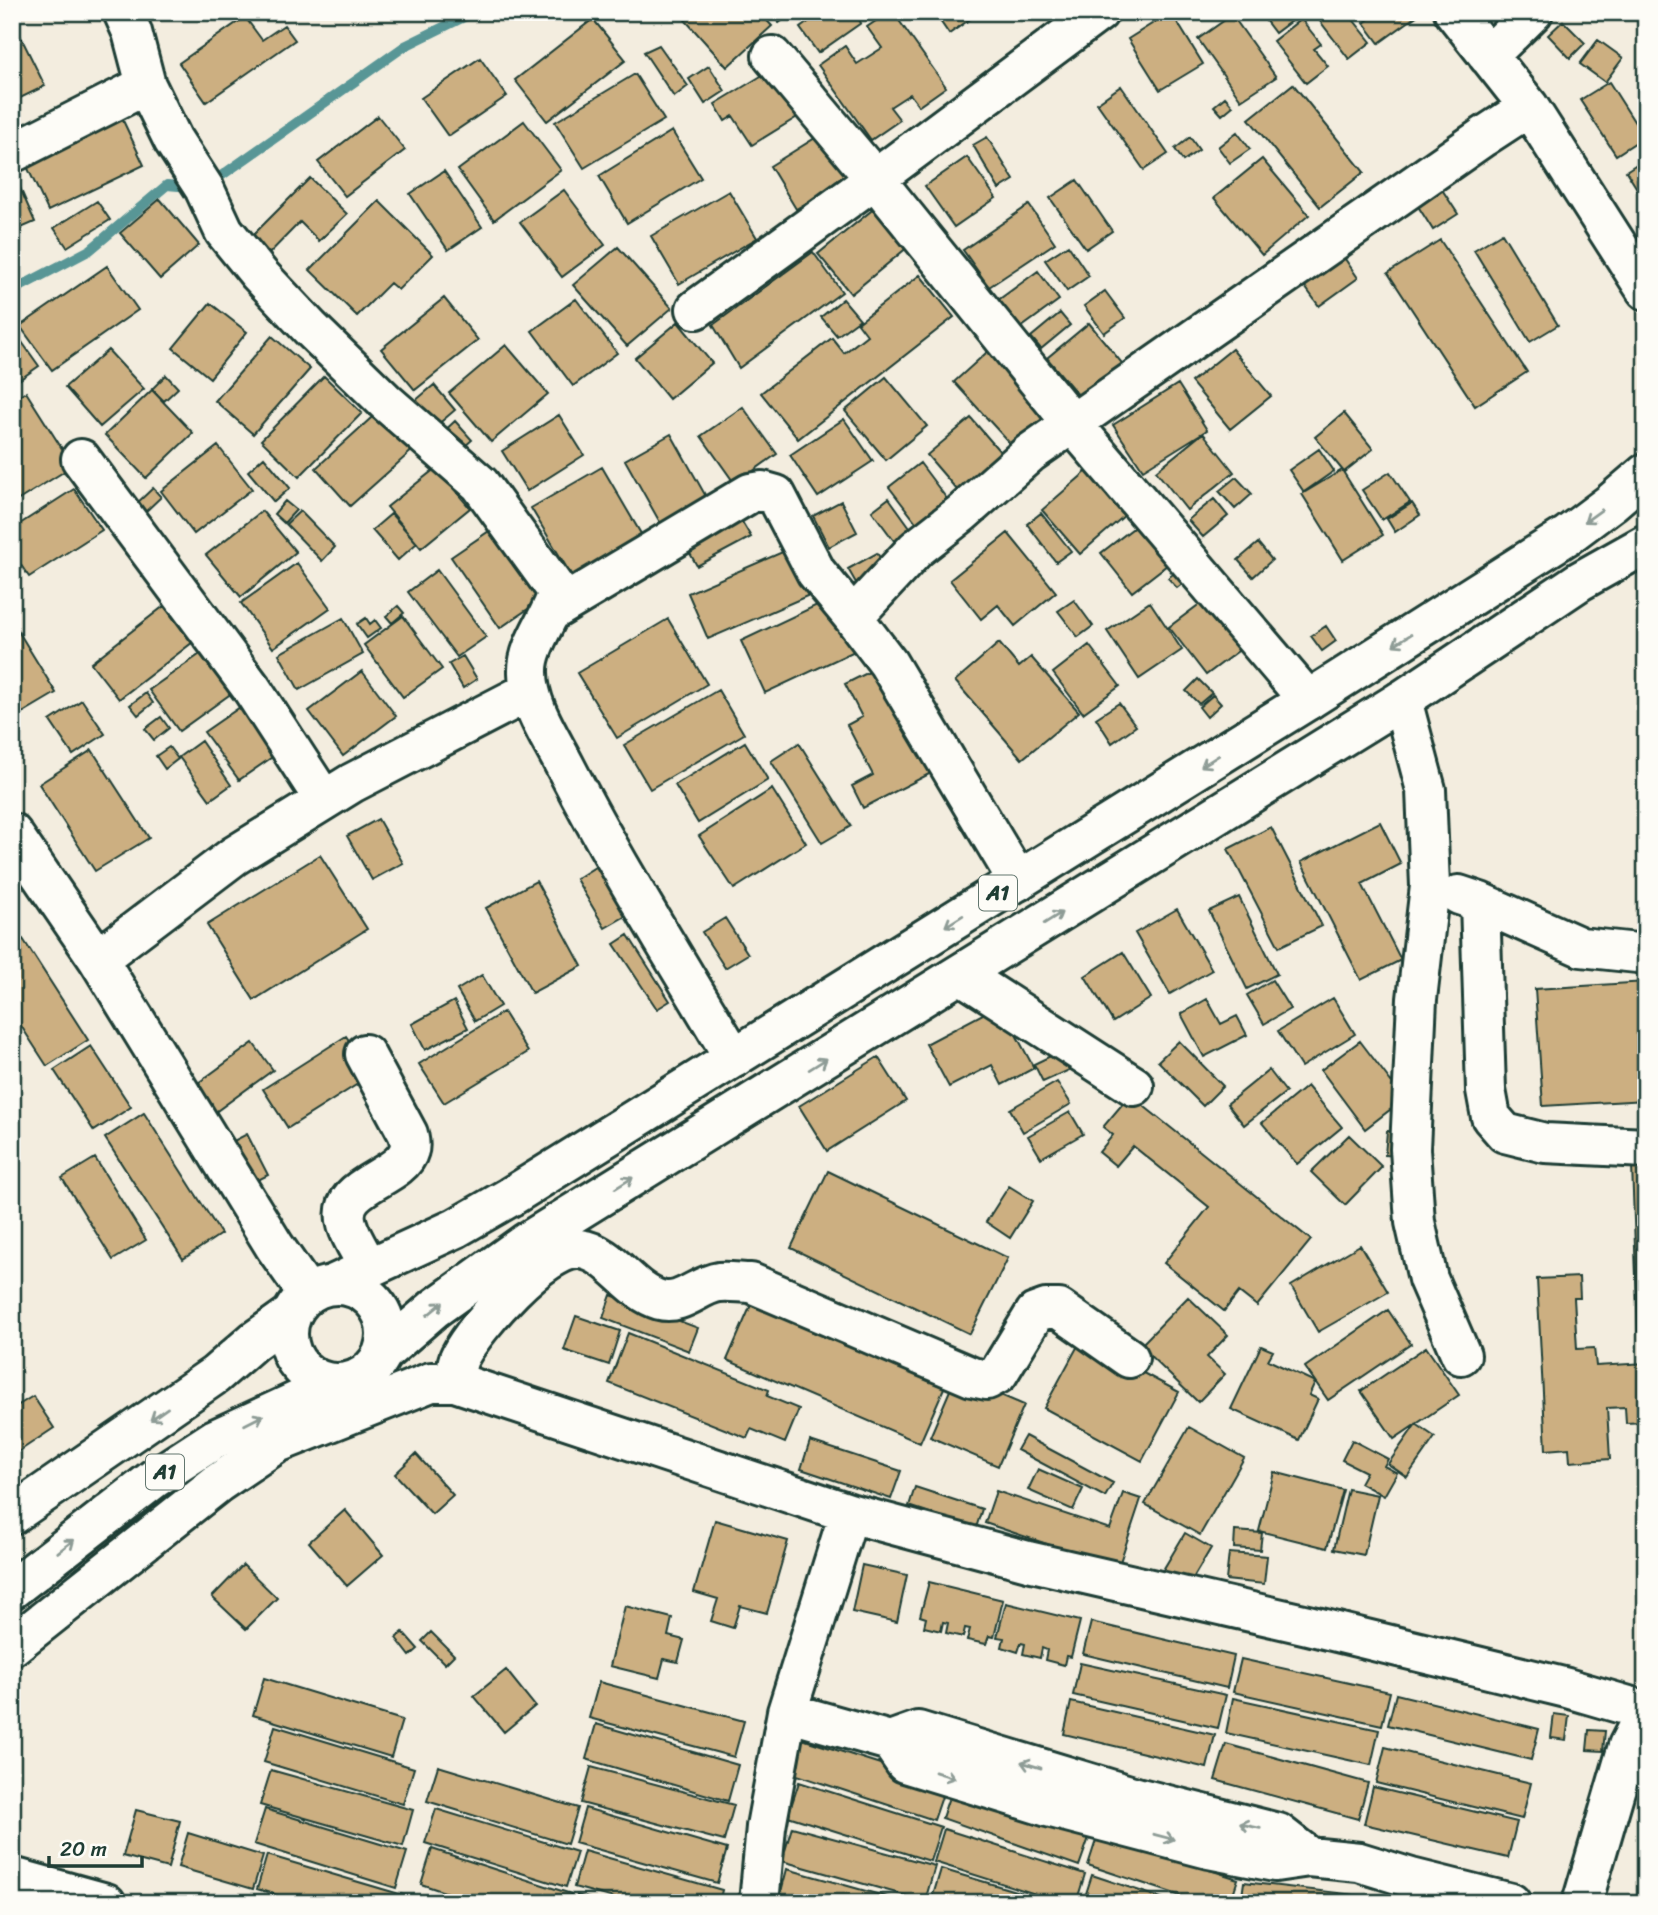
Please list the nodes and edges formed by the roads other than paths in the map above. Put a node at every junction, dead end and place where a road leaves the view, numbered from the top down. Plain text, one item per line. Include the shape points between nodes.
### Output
1 (123, 12) edge
2 (1099, 12) edge
3 (1454, 12) edge
4 (1533, 12) edge
5 (772, 56) dead end
6 (1488, 56) junction
7 (146, 85) junction
8 (1529, 107) junction
9 (12, 153) edge
10 (876, 179) junction
11 (1646, 290) edge
12 (696, 309) dead end
13 (1072, 423) junction
14 (81, 459) dead end
15 (1646, 473) edge
16 (1646, 544) edge
17 (554, 610) junction
18 (853, 617) junction
19 (530, 691) junction
20 (1308, 700) junction
21 (1402, 700) junction
22 (324, 800) junction
23 (12, 833) edge
24 (25, 881) edge
25 (1018, 881) junction
26 (1430, 886) junction
27 (1480, 902) junction
28 (1646, 954) edge
29 (98, 959) junction
30 (962, 975) junction
31 (365, 1054) dead end
32 (734, 1058) junction
33 (1134, 1086) dead end
34 (1646, 1148) edge
35 (369, 1268) junction
36 (311, 1297) junction
37 (383, 1353) junction
38 (1461, 1355) dead end
39 (1129, 1358) dead end
40 (455, 1382) junction
41 (336, 1383) junction
42 (849, 1513) junction
43 (12, 1516) edge
44 (12, 1589) edge
45 (12, 1646) edge
46 (1646, 1711) edge
47 (787, 1712) junction
48 (12, 1877) edge
49 (1410, 1890) edge
50 (106, 1903) edge
51 (759, 1903) edge
52 (1511, 1903) edge
53 (1582, 1903) edge

1 - 7 main road
2 - 10 main road
3 - 6 main road
4 - 6 main road
5 - 10 main road
6 - 8 main road
7 - 9 main road
7 - 17 main road via 224,231 329,346 480,484 558,592
8 - 11 main road
8 - 13 main road
10 - 12 main road
10 - 13 main road
13 - 18 main road via 916,549
13 - 20 main road
14 - 22 main road via 252,689
15 -> 20 main road, A1 via 1567,535
16 - 21 main road, A1 via 1580,581
17 - 18 main road via 750,493 762,491 776,495 816,572
17 - 19 main road via 529,655
18 - 25 main road via 888,663
19 - 22 main road
19 - 32 main road via 596,825
20 -> 25 main road, A1
21 - 26 main road via 1426,790
30 -> 21 main road, A1
22 - 29 main road via 234,856
23 - 24 main road
24 - 29 main road
25 -> 32 main road, A1
26 - 27 main road
26 - 38 main road via 1417,999 1410,1149 1415,1222 1428,1279
27 - 28 main road via 1581,947
27 - 34 main road via 1486,1090 1491,1117 1505,1133 1545,1143
29 - 36 main road via 275,1247
30 - 33 main road
37 -> 30 main road, A1 via 435,1308 527,1242
31 - 35 main road via 408,1134 410,1149 405,1159 351,1197 345,1209 346,1224
32 - 35 main road, A1 via 510,1197
35 - 36 main road, A1
36 - 37 main road via 346,1285 360,1290 377,1305 386,1324
36 - 41 main road via 288,1330 289,1345 306,1372
36 -> 43 main road, A1 via 215,1375
37 - 41 main road via 364,1375
39 - 40 main road via 1059,1309 1046,1309 1035,1313 998,1374 987,1380 751,1283 718,1282 677,1301 660,1300 644,1293 595,1254 577,1249 558,1255 512,1288 458,1359
40 - 42 main road
40 - 45 main road via 431,1382 278,1443 218,1483
44 -> 41 main road, A1 via 155,1478 215,1439
42 - 46 main road
42 - 47 main road
46 - 53 main road via 1628,1746
47 - 49 main road via 890,1741 918,1731 1136,1797 1278,1833 1309,1857 1359,1862
47 - 51 main road via 766,1827
48 - 50 main road
49 - 52 main road

